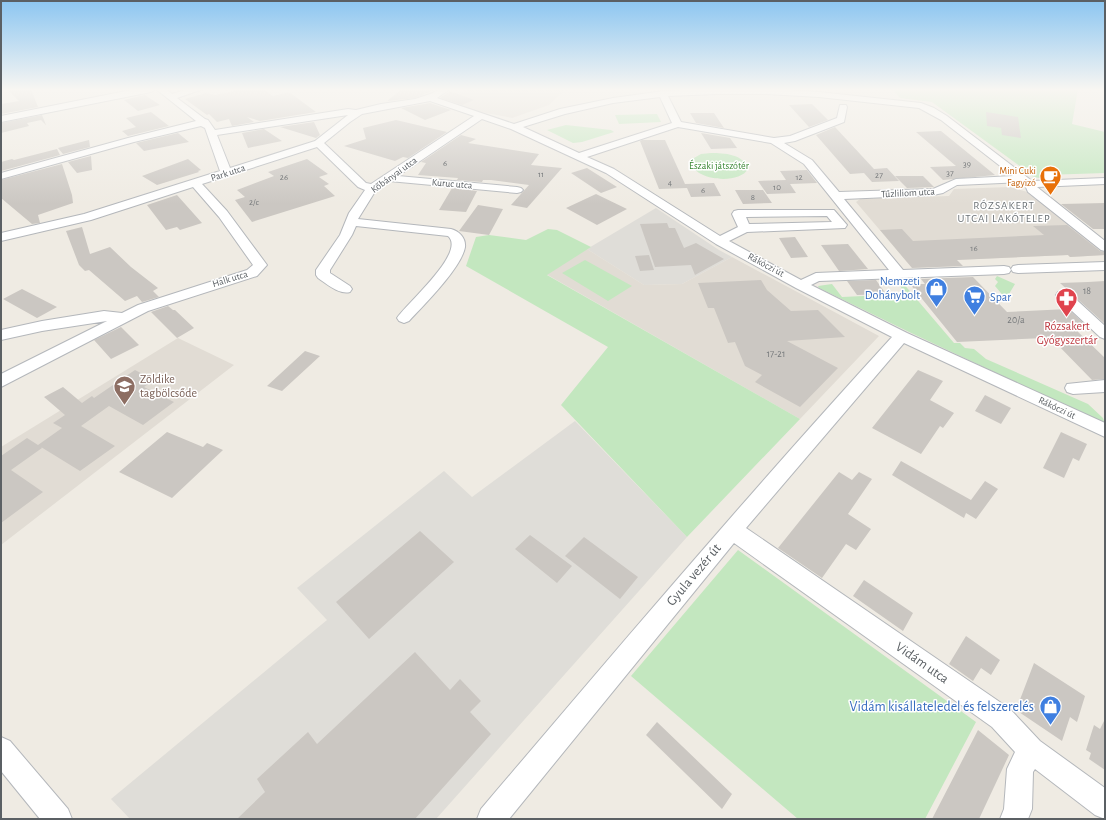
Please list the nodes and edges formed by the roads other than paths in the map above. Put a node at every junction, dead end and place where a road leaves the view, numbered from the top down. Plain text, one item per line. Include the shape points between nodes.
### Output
1 (183, 127) edge
2 (208, 127) edge
3 (249, 127) edge
4 (339, 127) edge
5 (463, 127) edge
6 (514, 127) edge
7 (667, 127) edge
8 (696, 127) edge
9 (822, 127) edge
10 (956, 127) edge
11 (212, 133) junction
12 (774, 141) junction
13 (318, 143) junction
14 (579, 156) junction
15 (226, 173) junction
16 (1, 176) edge
17 (387, 178) junction
18 (1027, 181) junction
19 (1105, 181) edge
20 (195, 183) junction
21 (372, 188) junction
22 (517, 190) dead end
23 (836, 196) junction
24 (848, 211) junction
25 (830, 212) junction
26 (351, 222) junction
27 (745, 228) junction
28 (1, 238) edge
29 (720, 241) junction
30 (1105, 247) edge
31 (1105, 266) edge
32 (1018, 269) dead end
33 (1004, 270) dead end
34 (899, 274) junction
35 (801, 285) junction
36 (345, 290) dead end
37 (1063, 295) dead end
38 (123, 318) junction
39 (404, 318) dead end
40 (1105, 334) edge
41 (1, 335) edge
42 (902, 336) junction
43 (1, 381) edge
44 (1105, 386) edge
45 (1073, 388) dead end
46 (1105, 430) edge
47 (732, 530) junction
48 (1, 750) edge
49 (1031, 750) junction
50 (1105, 805) edge
51 (58, 819) edge
52 (490, 819) edge
53 (1014, 819) edge

1 - 16 street
2 - 11 street
3 - 11 street
4 - 13 street, Park utca
5 - 17 street, Kőbányai utca
6 - 14 street, Rákóczi út
7 - 14 street
8 - 12 street
9 - 12 street via 792,139
10 - 18 street
11 - 15 street
12 - 23 street via 808,162
13 - 15 street, Park utca
13 - 21 street via 362,185
14 - 29 street, Rákóczi út via 634,185
15 - 20 street, Park utca
17 - 21 street, Kőbányai utca
17 - 22 street, Kuruc utca
18 - 19 street, Tűzliliom utca
18 - 23 street, Tűzliliom utca via 956,182 933,192
18 - 30 street via 1032,190
20 - 28 street, Park utca via 87,217
20 - 38 street, Halk utca via 223,214 260,265 252,273 157,302
21 - 26 street, Kőbányai utca
23 - 24 street
24 - 25 street
24 - 34 street
25 - 27 street via 738,214
25 - 27 street via 841,225
26 - 36 street, Kőbányai utca via 346,235 323,270 324,275
26 - 39 street via 451,233 456,236 459,247 456,257
27 - 29 street
29 - 35 street, Rákóczi út
31 - 32 street
33 - 34 street
34 - 35 street via 816,277
35 - 42 street, Rákóczi út
37 - 40 street
38 - 41 street via 104,316
38 - 43 street, Halk utca
42 - 46 street, Rákóczi út
42 - 47 street, Gyula vezér út via 815,432
44 - 45 street
47 - 49 street, Vidám utca via 1001,718
47 - 52 street, Gyula vezér út
48 - 51 street
49 - 50 street, Vidám utca
49 - 53 street via 1020,769 1018,809

